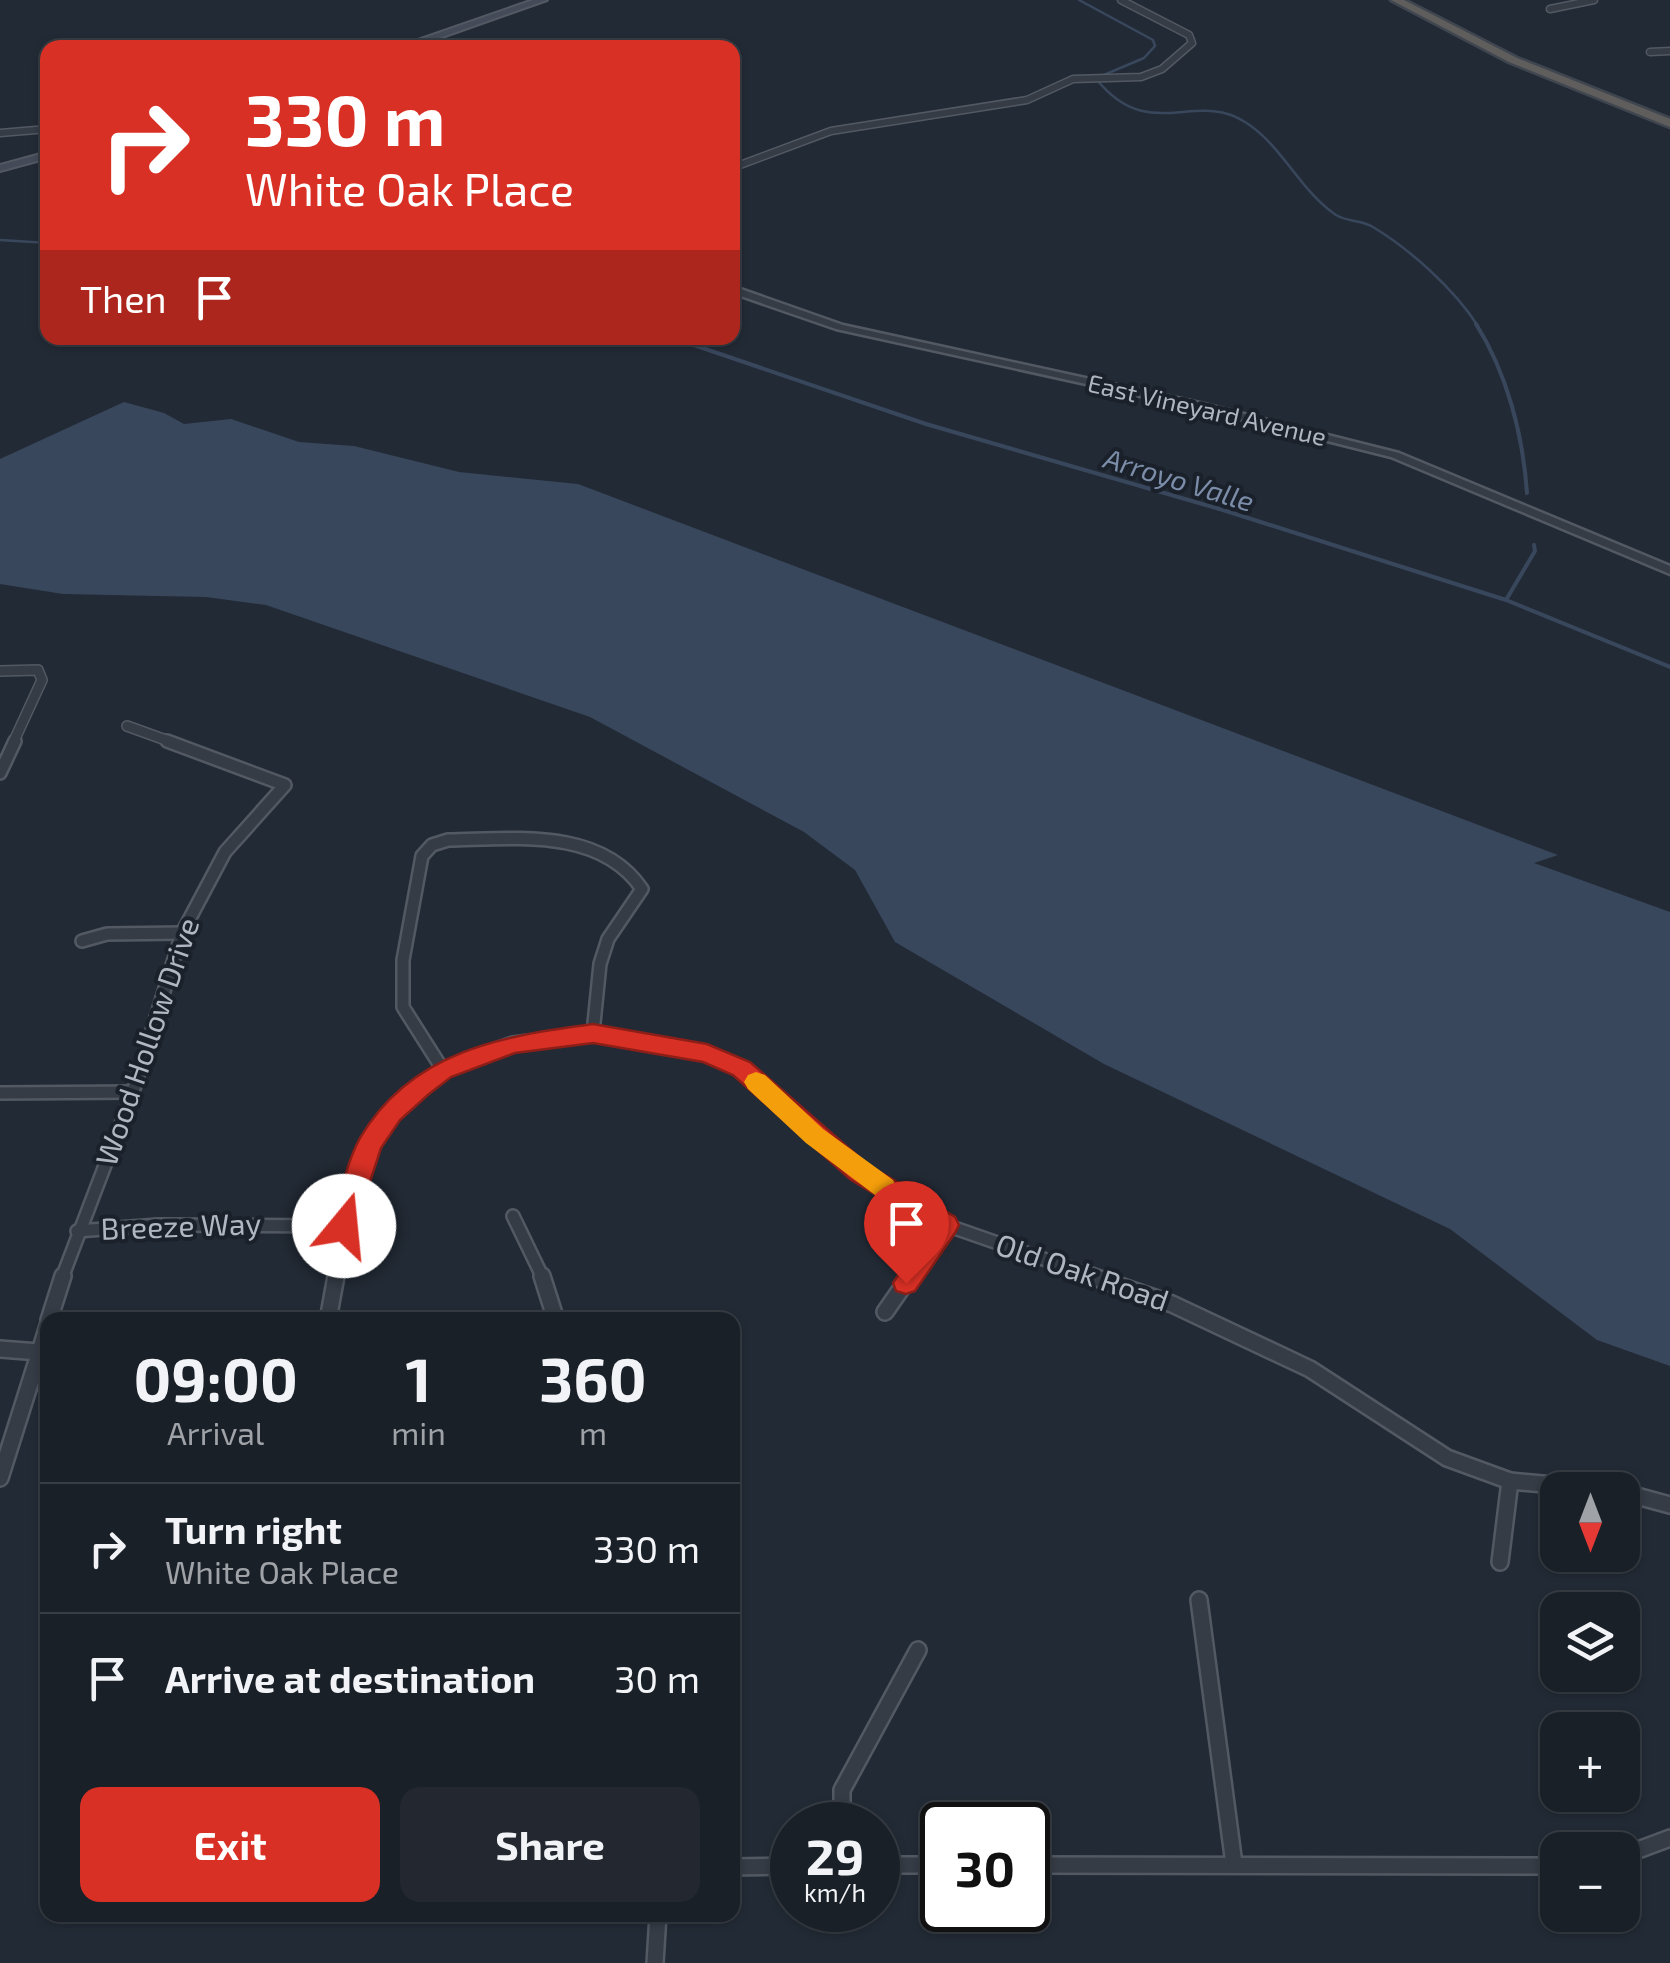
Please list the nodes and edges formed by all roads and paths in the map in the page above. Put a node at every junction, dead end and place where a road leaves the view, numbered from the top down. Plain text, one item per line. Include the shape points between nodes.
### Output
1 (542, 0) edge
2 (1121, 0) edge
3 (1396, 0) edge
4 (1416, 0) edge
5 (1594, 0) edge
6 (1550, 9) dead end
7 (424, 40) edge
8 (1670, 50) edge
9 (1650, 52) dead end
10 (1670, 114) edge
11 (1670, 124) edge
12 (40, 129) edge
13 (0, 133) edge
14 (40, 156) edge
15 (740, 165) edge
16 (0, 168) edge
17 (740, 292) edge
18 (1670, 570) edge
19 (0, 671) edge
20 (127, 726) dead end
21 (0, 773) edge
22 (182, 933) junction
23 (82, 941) dead end
24 (593, 1034) junction
25 (443, 1070) junction
26 (133, 1092) junction
27 (0, 1093) edge
28 (514, 1216) dead end
29 (946, 1225) junction
30 (344, 1226) junction
31 (77, 1231) junction
32 (51, 1312) edge
33 (329, 1312) edge
34 (553, 1312) edge
35 (885, 1312) dead end
36 (0, 1349) edge
37 (40, 1349) edge
38 (39, 1352) junction
39 (0, 1478) edge
40 (1510, 1480) junction
41 (1540, 1483) edge
42 (1640, 1497) edge
43 (1670, 1505) edge
44 (1500, 1562) dead end
45 (1199, 1600) dead end
46 (918, 1650) dead end
47 (842, 1802) edge
48 (1670, 1838) edge
49 (1640, 1849) edge
50 (1050, 1864) edge
51 (1234, 1864) junction
52 (770, 1866) edge
53 (1540, 1866) edge
54 (740, 1867) edge
55 (657, 1922) edge
56 (654, 1963) edge

1 - 7 main road
2 - 15 street via 1190,34 1192,43 1162,70 1140,78 1073,79 1028,100 831,131
3 - 11 highway via 1513,60
4 - 10 highway via 1526,55
5 - 6 street
8 - 9 street
12 - 13 street
14 - 16 main road
17 - 18 street, East Vineyard Avenue via 840,327 1396,455
19 - 21 street via 38,670 42,680
20 - 22 street, Wood Hollow Drive via 285,785 225,852
22 - 23 street
22 - 26 street, Wood Hollow Drive
24 - 25 street, Old Oak Road via 513,1044
24 - 25 street via 600,964 608,939 642,889 635,874 619,859 568,843 448,840 422,856 403,960 402,1006
24 - 29 street, Old Oak Road via 707,1053 742,1068 858,1172
25 - 30 street, Old Oak Road via 392,1113 370,1144
26 - 27 street
26 - 31 street, Wood Hollow Drive
28 - 34 street
29 - 35 street
29 - 40 street, Old Oak Road via 1172,1304 1310,1368 1447,1458
30 - 31 street, Breeze Way
30 - 33 street, Old Oak Road
31 - 32 street, Wood Hollow Drive
36 - 38 street
37 - 38 street, Wood Hollow Drive
38 - 39 street, Wood Hollow Drive
40 - 41 street, Old Oak Road
40 - 44 street
42 - 43 street
45 - 51 street
46 - 47 street via 842,1790
48 - 49 street
50 - 51 street
51 - 53 street
52 - 54 street
55 - 56 street

